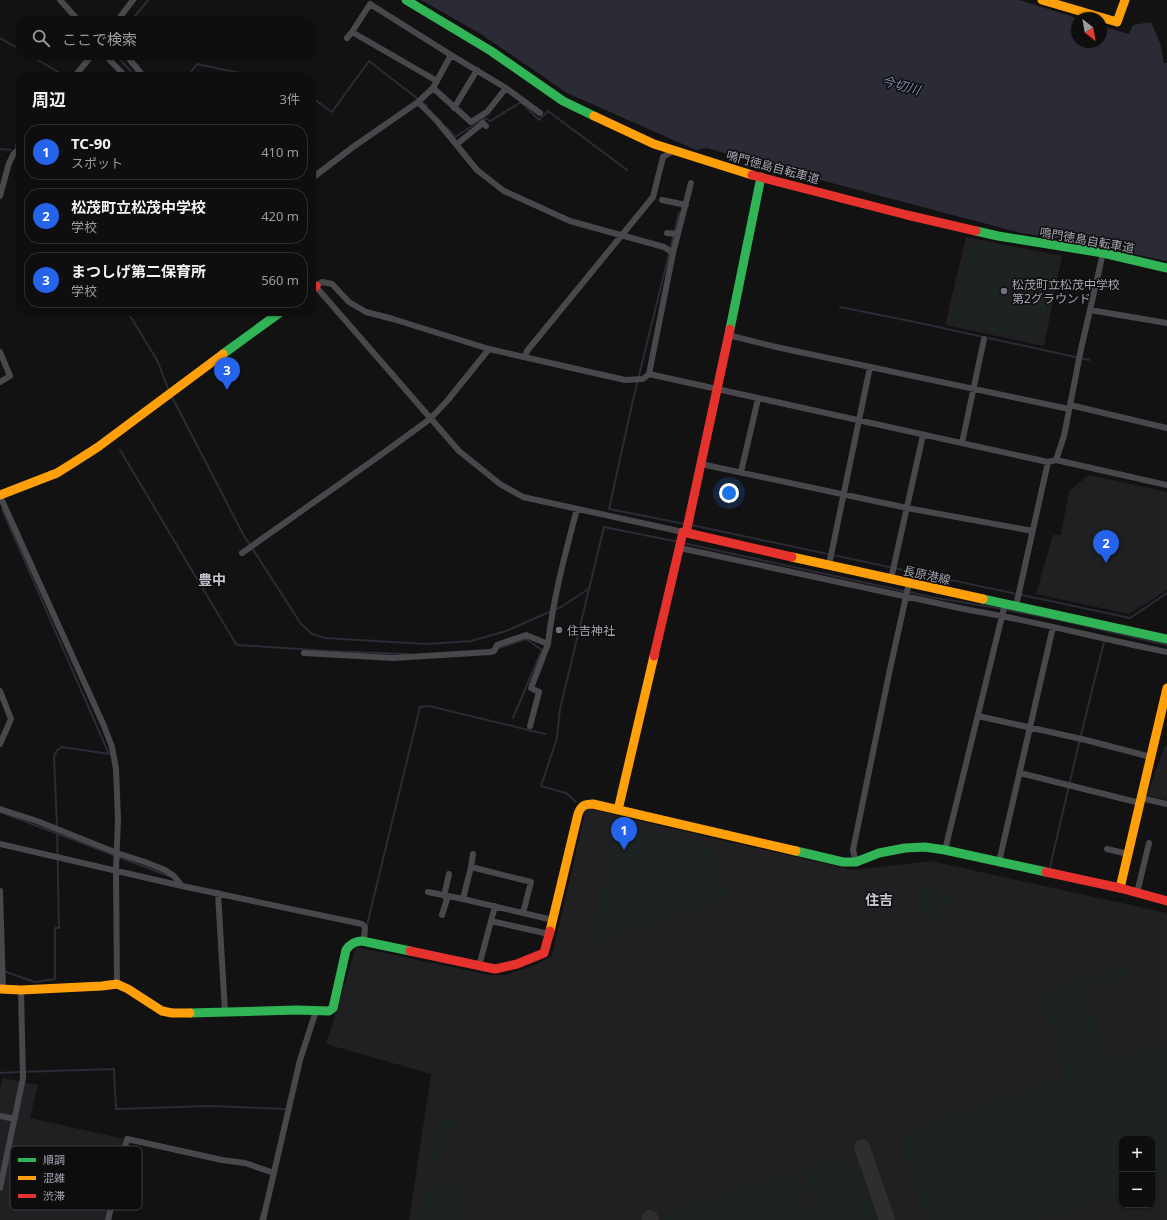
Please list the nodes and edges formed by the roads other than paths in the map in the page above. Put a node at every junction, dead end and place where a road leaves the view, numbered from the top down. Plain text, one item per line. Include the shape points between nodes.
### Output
1 (60, 0) edge
2 (134, 0) edge
3 (406, 0) edge
4 (1042, 0) edge
5 (1125, 0) edge
6 (371, 2) edge
7 (1053, 2) edge
8 (74, 16) edge
9 (121, 16) edge
10 (352, 32) junction
11 (347, 38) dead end
12 (451, 54) junction
13 (88, 60) edge
14 (110, 60) edge
15 (130, 60) edge
16 (477, 70) junction
17 (78, 72) edge
18 (121, 72) edge
19 (140, 72) edge
20 (437, 81) junction
21 (433, 88) junction
22 (506, 88) junction
23 (418, 102) junction
24 (454, 108) junction
25 (540, 113) dead end
26 (486, 126) dead end
27 (457, 144) junction
28 (674, 150) junction
29 (16, 152) edge
30 (316, 175) edge
31 (761, 177) junction
32 (691, 183) dead end
33 (0, 196) edge
34 (662, 200) dead end
35 (686, 205) junction
36 (667, 233) dead end
37 (678, 234) junction
38 (621, 236) junction
39 (674, 253) junction
40 (1103, 253) junction
41 (1167, 268) edge
42 (316, 285) edge
43 (316, 289) edge
44 (1090, 310) junction
45 (275, 316) edge
46 (1167, 323) edge
47 (728, 335) junction
48 (984, 339) dead end
49 (489, 349) junction
50 (0, 352) edge
51 (525, 357) junction
52 (870, 367) junction
53 (649, 374) junction
54 (0, 382) edge
55 (718, 390) junction
56 (973, 390) junction
57 (758, 399) junction
58 (1069, 407) junction
59 (430, 419) junction
60 (859, 421) junction
61 (1167, 428) edge
62 (923, 435) junction
63 (962, 443) junction
64 (1056, 460) junction
65 (1048, 462) junction
66 (701, 464) junction
67 (741, 472) junction
68 (1167, 485) edge
69 (844, 494) junction
70 (0, 495) edge
71 (907, 508) junction
72 (577, 509) junction
73 (1033, 531) junction
74 (684, 533) junction
75 (680, 548) junction
76 (242, 553) dead end
77 (829, 565) junction
78 (891, 579) junction
79 (910, 584) junction
80 (907, 596) junction
81 (1005, 604) junction
82 (1016, 606) junction
83 (1002, 615) junction
84 (1053, 627) junction
85 (1167, 639) edge
86 (548, 644) junction
87 (1167, 652) edge
88 (304, 653) dead end
89 (1167, 688) edge
90 (0, 691) edge
91 (978, 716) junction
92 (530, 726) dead end
93 (1031, 728) junction
94 (0, 744) edge
95 (1151, 757) junction
96 (1020, 773) junction
97 (1140, 800) junction
98 (1167, 804) edge
99 (0, 809) edge
100 (618, 810) junction
101 (1149, 843) dead end
102 (0, 844) edge
103 (1107, 849) dead end
104 (945, 850) junction
105 (116, 853) junction
106 (473, 854) dead end
107 (1128, 854) junction
108 (856, 862) junction
109 (999, 862) junction
110 (471, 868) junction
111 (116, 870) junction
112 (449, 874) dead end
113 (182, 886) junction
114 (1120, 888) junction
115 (0, 891) edge
116 (428, 892) dead end
117 (1138, 893) junction
118 (218, 894) junction
119 (446, 896) junction
120 (463, 899) junction
121 (1167, 901) edge
122 (495, 906) junction
123 (523, 913) junction
124 (442, 915) dead end
125 (553, 920) junction
126 (491, 921) junction
127 (549, 934) junction
128 (364, 941) junction
129 (479, 966) junction
130 (116, 984) junction
131 (1, 989) edge
132 (21, 990) junction
133 (316, 1011) junction
134 (225, 1012) junction
135 (0, 1116) edge
136 (15, 1119) junction
137 (125, 1146) edge
138 (274, 1174) junction
139 (0, 1188) edge
140 (110, 1210) edge
141 (108, 1220) edge
142 (263, 1220) edge

1 - 8 street
2 - 9 street
3 - 28 street, 鳴門徳島自転車道 via 491,51 563,101
4 - 7 street
5 - 7 street via 1117,22
6 - 10 street
6 - 12 street
10 - 11 street
10 - 20 street
12 - 16 street
12 - 20 street
13 - 17 street
14 - 18 street
15 - 19 street
16 - 22 street
16 - 24 street
20 - 21 street
21 - 23 street
21 - 24 street
22 - 24 street via 487,112 471,122
22 - 25 street
23 - 27 street
23 - 30 street
26 - 27 street via 483,123
27 - 38 street via 477,170 504,191 570,221
28 - 31 street, 鳴門徳島自転車道
28 - 38 street via 664,157 652,197
29 - 33 street via 9,163
31 - 40 street, 鳴門徳島自転車道 via 998,236
31 - 47 street
32 - 35 street
34 - 35 street
35 - 37 street
36 - 37 street
37 - 39 street
38 - 39 street via 664,247
38 - 51 street via 527,351
39 - 53 street
40 - 41 street, 鳴門徳島自転車道
40 - 44 street
42 - 49 street via 322,282 332,284 349,302 366,312
43 - 59 street
44 - 46 street
44 - 58 street
45 - 70 street via 98,447 57,472
47 - 52 street
47 - 55 street
48 - 56 street
49 - 51 street
49 - 59 street
50 - 54 street via 10,376
51 - 53 street via 625,380 643,379
52 - 56 street
52 - 60 street
53 - 55 street
55 - 57 street
55 - 66 street
56 - 58 street
56 - 63 street
57 - 60 street
57 - 67 street
58 - 61 street
58 - 64 street via 1064,436
59 - 72 street via 459,451 500,484 523,497
59 - 76 street
60 - 62 street
60 - 69 street
62 - 63 street
62 - 71 street
63 - 65 street
64 - 65 street
64 - 68 street
65 - 73 street
66 - 67 street
66 - 74 street
67 - 69 street
69 - 71 street
69 - 77 street
70 - 105 street via 112,747 116,770 118,819
71 - 73 street
71 - 78 street
72 - 74 street
72 - 86 street via 565,551
73 - 82 street
74 - 75 street
74 - 77 street, 長原港線
75 - 80 street
75 - 100 street
77 - 78 street, 長原港線
78 - 79 street, 長原港線
79 - 80 street
79 - 81 street, 長原港線
80 - 83 street
80 - 108 street via 853,850
81 - 82 street, 長原港線
81 - 83 street
82 - 85 street, 長原港線
83 - 84 street
83 - 91 street
84 - 87 street
84 - 93 street
86 - 88 street via 526,635 496,645 494,651 490,652 393,658
86 - 92 street via 531,688 539,692
89 - 95 street
90 - 94 street via 11,719
91 - 93 street
91 - 104 street
93 - 95 street
93 - 96 street
95 - 97 street
96 - 97 street
96 - 109 street
97 - 98 street
97 - 107 street
99 - 105 street
100 - 108 street via 843,862
100 - 125 street via 593,804 581,807
101 - 117 street
102 - 111 street
103 - 107 street
104 - 108 street via 905,848 879,853
104 - 109 street
105 - 111 street
105 - 113 street via 165,870
106 - 110 street
107 - 114 street
109 - 114 street
110 - 120 street
110 - 123 street via 531,882
111 - 113 street
111 - 130 street
112 - 119 street
113 - 118 street
114 - 117 street
115 - 131 street
116 - 119 street
117 - 121 street
118 - 128 street via 362,924 365,927
118 - 134 street
119 - 120 street
119 - 124 street
120 - 122 street
122 - 123 street
122 - 126 street
123 - 125 street
125 - 127 street
126 - 127 street
126 - 129 street
127 - 129 street via 541,955 495,969
128 - 129 street
128 - 133 street via 356,941 346,950 332,1008 329,1012
130 - 132 street
130 - 134 street via 162,1011
131 - 132 street
132 - 136 street via 23,1078
133 - 134 street
133 - 138 street via 300,1060
135 - 136 street
136 - 139 street
137 - 138 street via 127,1139 245,1163
138 - 142 street
140 - 141 street

